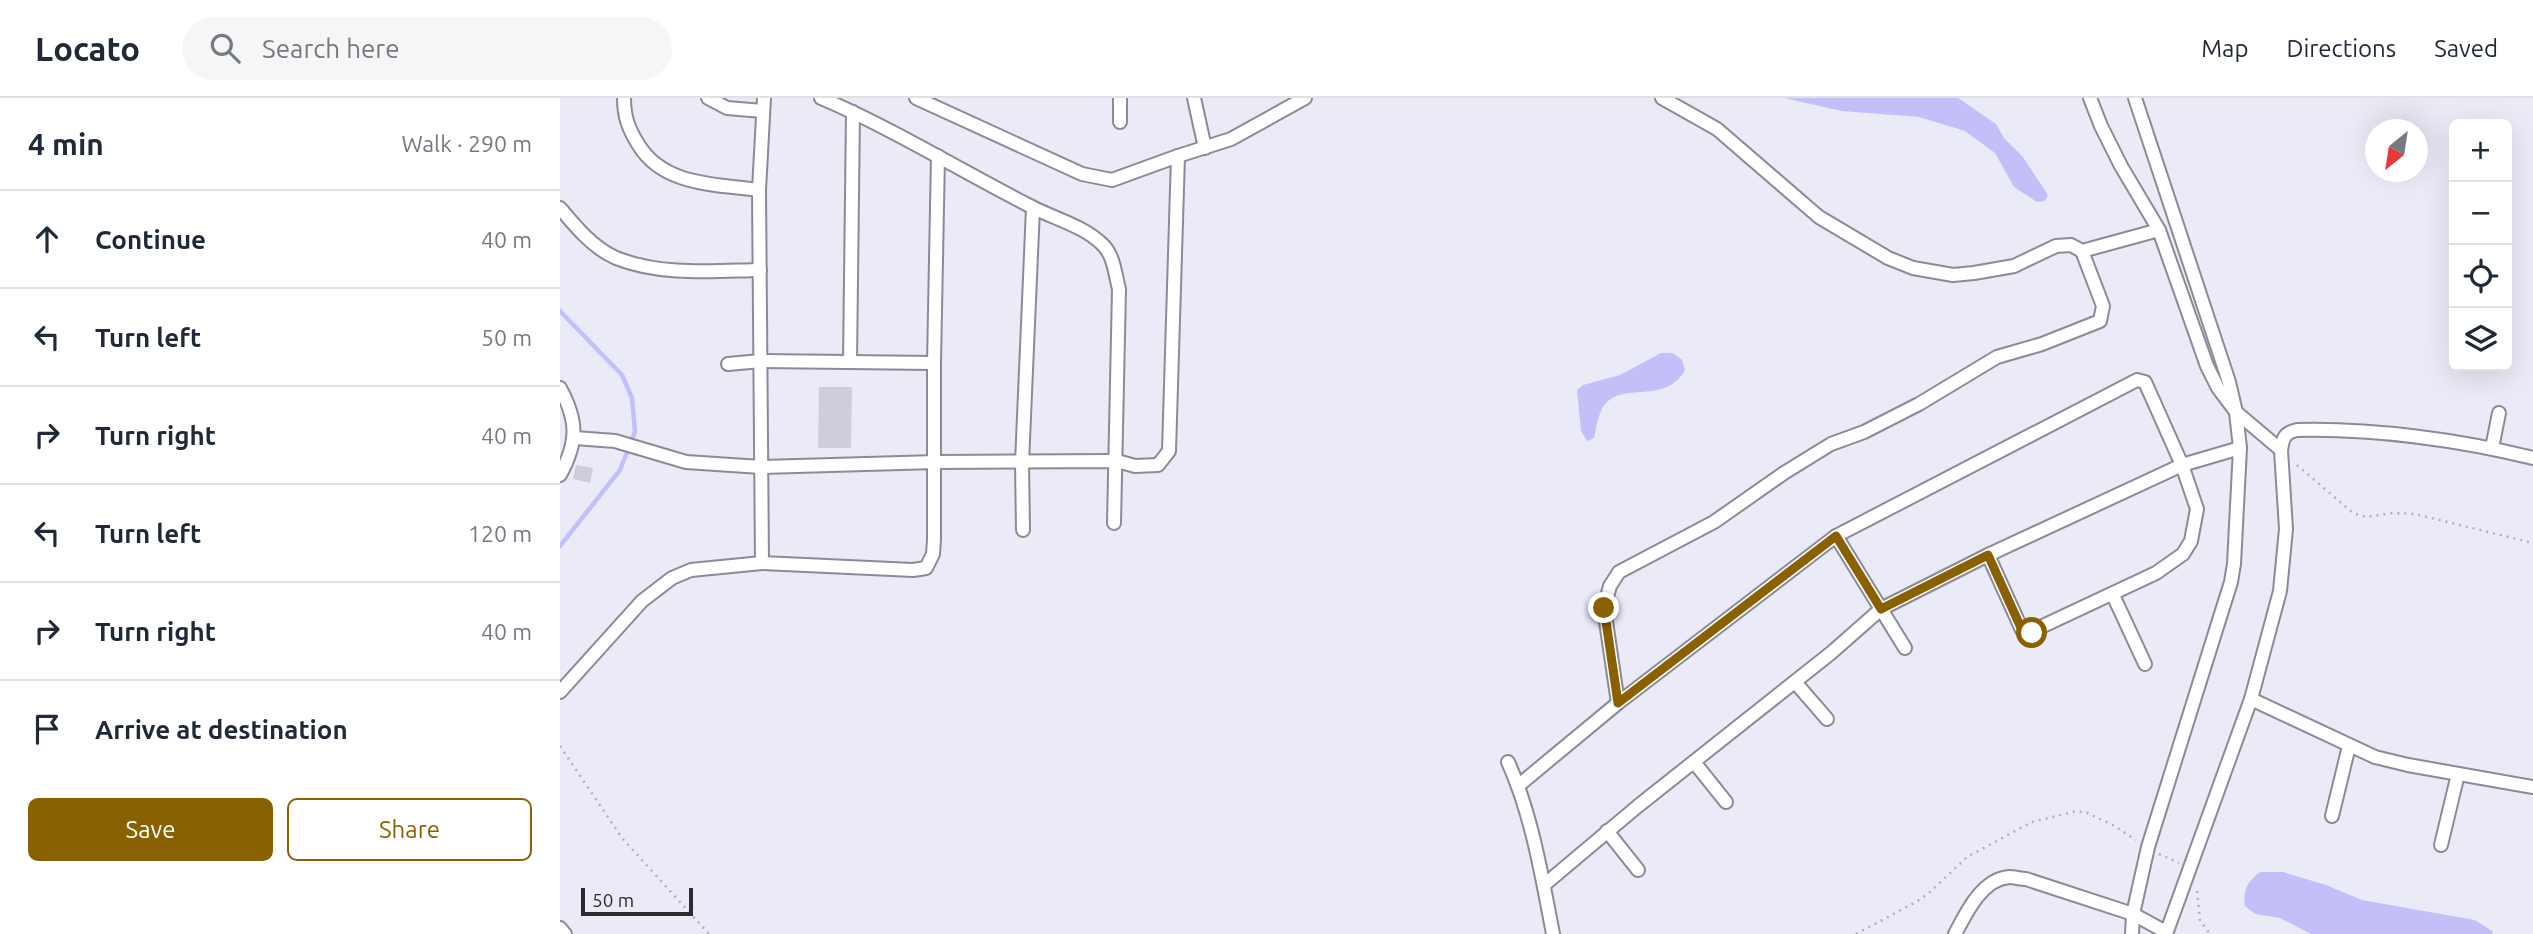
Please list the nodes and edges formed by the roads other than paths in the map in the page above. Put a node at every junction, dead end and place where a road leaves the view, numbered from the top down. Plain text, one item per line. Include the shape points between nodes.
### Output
1 (624, 98) edge
2 (708, 98) edge
3 (821, 98) edge
4 (916, 98) edge
5 (1120, 98) edge
6 (1194, 98) edge
7 (1305, 98) edge
8 (1662, 98) edge
9 (2090, 98) edge
10 (2134, 98) edge
11 (764, 104) edge
12 (853, 112) junction
13 (1119, 122) dead end
14 (1205, 148) junction
15 (938, 156) junction
16 (1178, 156) junction
17 (759, 190) junction
18 (560, 208) edge
19 (1033, 208) junction
20 (2159, 230) junction
21 (2082, 251) junction
22 (760, 270) junction
23 (761, 361) junction
24 (850, 362) junction
25 (934, 363) junction
26 (728, 364) dead end
27 (560, 388) edge
28 (2236, 412) junction
29 (2499, 412) dead end
30 (575, 439) junction
31 (2240, 448) junction
32 (2492, 448) junction
33 (2281, 450) junction
34 (2533, 458) edge
35 (1116, 461) junction
36 (936, 462) junction
37 (1022, 463) junction
38 (2182, 465) junction
39 (761, 467) junction
40 (560, 475) edge
41 (1114, 523) dead end
42 (1023, 530) dead end
43 (1836, 536) junction
44 (1988, 555) junction
45 (762, 564) junction
46 (2113, 595) junction
47 (1881, 609) junction
48 (1905, 648) dead end
49 (2145, 664) dead end
50 (1795, 682) junction
51 (560, 692) edge
52 (2251, 699) junction
53 (1618, 703) junction
54 (1827, 719) dead end
55 (2349, 746) junction
56 (1508, 762) dead end
57 (1694, 762) junction
58 (2458, 774) junction
59 (1519, 785) junction
60 (2533, 787) edge
61 (1726, 802) dead end
62 (2332, 816) dead end
63 (1607, 831) junction
64 (2441, 845) dead end
65 (1638, 870) dead end
66 (1544, 886) junction
67 (2133, 914) junction
68 (560, 928) edge
69 (2166, 933) edge
70 (565, 934) edge
71 (1553, 934) edge
72 (1955, 934) edge
73 (2132, 934) edge

1 - 17 street via 624,116 632,134 656,166 672,176
2 - 11 street via 727,108
3 - 12 street
4 - 16 street via 1082,174 1112,180
5 - 13 street
6 - 14 street
7 - 14 street via 1231,139
8 - 21 street via 1717,129 1819,217 1913,268 1953,275 1974,273 2014,267 2056,246 2071,245
9 - 20 street via 2121,166
10 - 28 street
11 - 17 street
12 - 15 street
12 - 24 street
14 - 16 street
15 - 19 street
15 - 25 street
16 - 35 street via 1169,452 1158,465
17 - 22 street
18 - 22 street via 598,246 634,263 672,270
19 - 35 street via 1088,233 1111,254 1119,289
19 - 37 street
20 - 21 street
20 - 28 street via 2207,366
21 - 53 street via 2103,306 2100,321 1997,357 1919,404 1831,444 1714,522 1619,572 1604,608
22 - 23 street
23 - 24 street
23 - 26 street
23 - 39 street
24 - 25 street
25 - 36 street
27 - 30 street
28 - 31 street
28 - 33 street
29 - 32 street
30 - 39 street via 615,441 686,462
30 - 40 street
31 - 38 street
31 - 67 street via 2231,582 2148,847
32 - 33 street via 2354,429 2318,429 2288,432
32 - 34 street
33 - 52 street via 2286,529 2280,591
35 - 37 street
35 - 41 street
36 - 37 street
36 - 39 street
36 - 45 street via 933,554 926,568
37 - 42 street
38 - 43 street via 2145,382 2137,380
38 - 44 street
38 - 46 street via 2197,509 2191,541 2171,564
39 - 45 street
43 - 47 street
43 - 53 street
44 - 46 street via 2025,632 2032,633
44 - 47 street
45 - 51 street via 691,570 672,578 642,601
46 - 49 street
47 - 48 street
47 - 50 street
50 - 54 street
50 - 57 street
52 - 55 street
52 - 69 street
53 - 59 street
55 - 58 street via 2375,757
55 - 62 street
56 - 59 street
57 - 61 street
57 - 63 street
58 - 60 street
58 - 64 street
59 - 66 street
63 - 65 street
63 - 66 street
66 - 71 street
67 - 69 street
67 - 72 street via 2009,877 1993,881 1980,894
67 - 73 street
68 - 70 street

